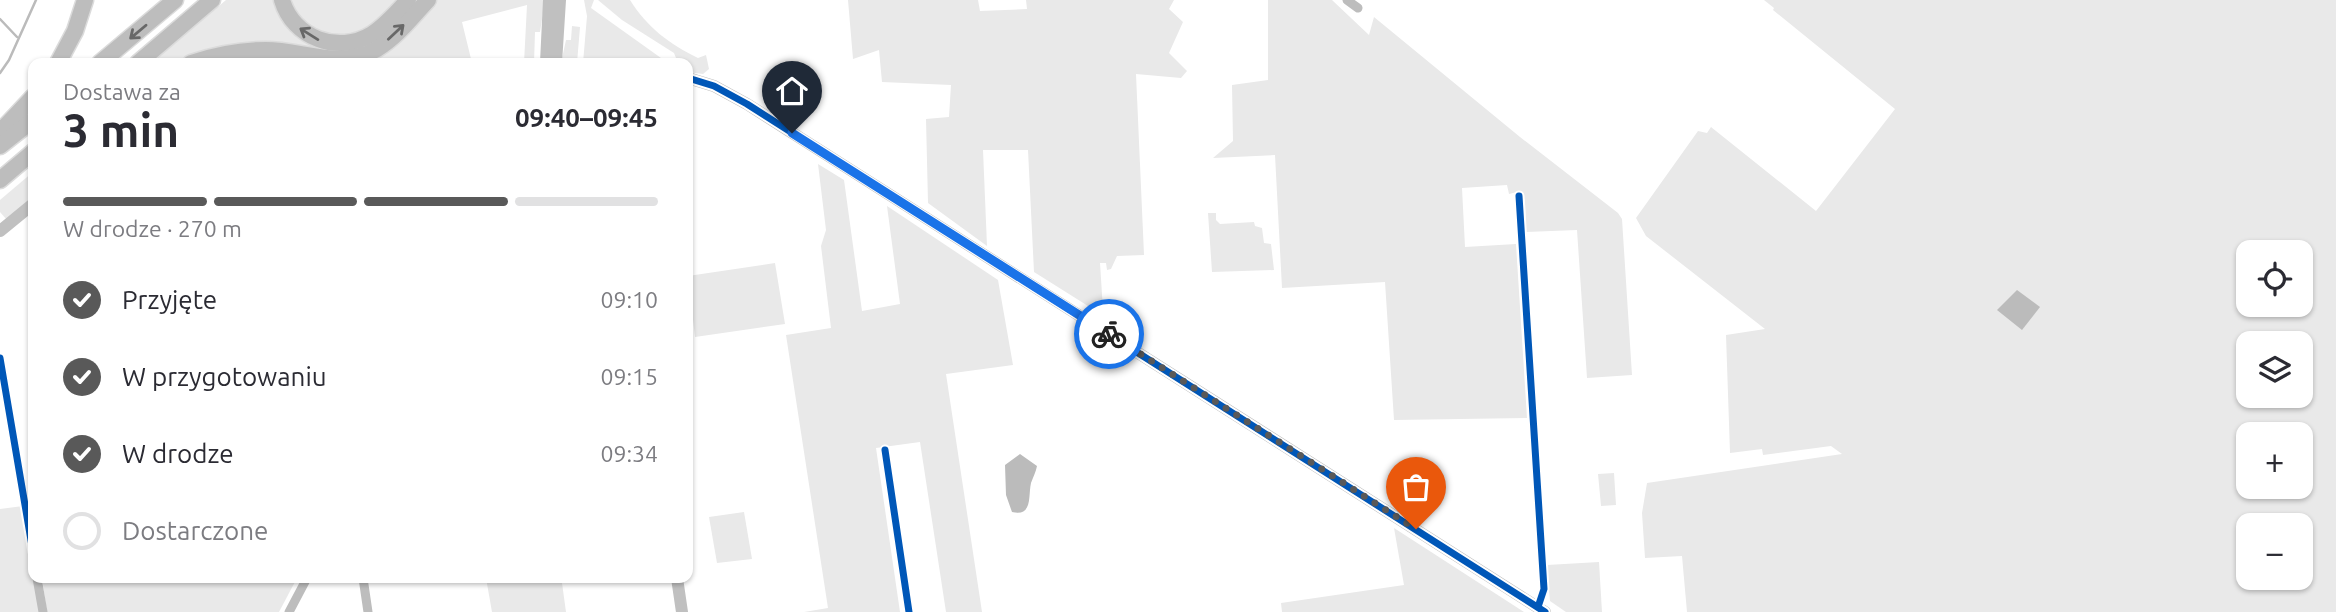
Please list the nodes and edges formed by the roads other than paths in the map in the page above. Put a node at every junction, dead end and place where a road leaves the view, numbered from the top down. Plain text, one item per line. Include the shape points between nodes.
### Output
1 (85, 0) edge
2 (175, 0) edge
3 (212, 0) edge
4 (282, 0) edge
5 (408, 0) edge
6 (428, 0) edge
7 (549, 0) edge
8 (560, 0) edge
9 (1347, 0) edge
10 (1358, 8) dead end
11 (61, 58) edge
12 (106, 58) edge
13 (144, 58) edge
14 (209, 58) edge
15 (328, 58) edge
16 (328, 58) edge
17 (546, 58) edge
18 (556, 58) edge
19 (693, 80) edge
20 (28, 102) edge
21 (28, 124) edge
22 (0, 132) edge
23 (0, 146) edge
24 (28, 156) edge
25 (0, 180) edge
26 (1519, 196) dead end
27 (28, 208) edge
28 (0, 231) edge
29 (0, 358) edge
30 (885, 450) dead end
31 (28, 523) edge
32 (38, 583) edge
33 (304, 583) edge
34 (364, 583) edge
35 (678, 583) edge
36 (1541, 610) edge
37 (43, 612) edge
38 (289, 612) edge
39 (368, 612) edge
40 (682, 612) edge
41 (909, 612) edge

1 - 11 highway
2 -> 12 highway
3 - 13 highway
5 -> 4 highway via 370,36 338,44 305,33
16 -> 6 highway via 354,57 377,48
7 - 17 street
8 - 18 street
9 - 10 street
14 -> 15 highway via 265,50
19 - 36 street via 747,104
20 - 22 highway
21 - 23 highway
24 - 25 highway
26 - 36 street via 1544,592
27 - 28 street
29 - 31 street
30 - 41 street
32 - 37 street
33 - 38 street
34 - 39 street
35 - 40 street

